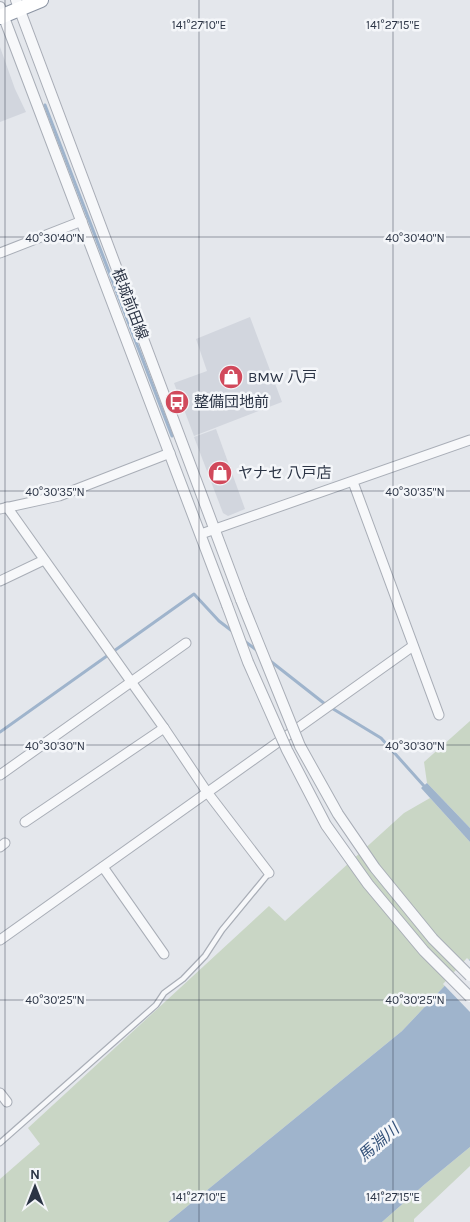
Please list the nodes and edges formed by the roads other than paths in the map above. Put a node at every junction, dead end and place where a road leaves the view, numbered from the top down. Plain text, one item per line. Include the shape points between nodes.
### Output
1 (41, 0) edge
2 (18, 4) edge
3 (1, 13) edge
4 (82, 221) junction
5 (0, 253) edge
6 (470, 440) edge
7 (170, 453) junction
8 (353, 482) junction
9 (4, 508) edge
10 (214, 530) junction
11 (201, 534) junction
12 (44, 560) junction
13 (0, 581) edge
14 (186, 643) dead end
15 (413, 646) junction
16 (131, 682) junction
17 (439, 715) dead end
18 (164, 728) junction
19 (0, 775) edge
20 (206, 792) junction
21 (25, 822) dead end
22 (103, 867) junction
23 (269, 873) joint
24 (0, 940) edge
25 (164, 954) dead end
26 (470, 976) edge
27 (470, 997) edge
28 (0, 1093) edge
29 (7, 1102) dead end
30 (0, 1142) edge

1 - 2 highway
2 - 3 highway
2 - 10 street, 根城前田線
3 - 4 street, 根城前田線
4 - 5 street
4 - 7 street, 根城前田線
6 - 8 street
7 - 9 street via 58,496
7 - 11 street, 根城前田線
8 - 10 street
8 - 15 street
9 - 12 street
10 - 11 street
10 - 26 street, 根城前田線, bridge via 300,746 338,814 375,868 433,938
11 - 27 street, 根城前田線, bridge via 248,662 287,750 326,825 380,899 424,951
12 - 13 street
12 - 16 street
14 - 16 street
15 - 17 street
15 - 20 street
16 - 18 street
16 - 19 street
18 - 20 street
18 - 21 street
20 - 22 street
20 - 23 street
22 - 24 street
22 - 25 street
23 - 30 lane via 205,956 183,979
28 - 29 street

